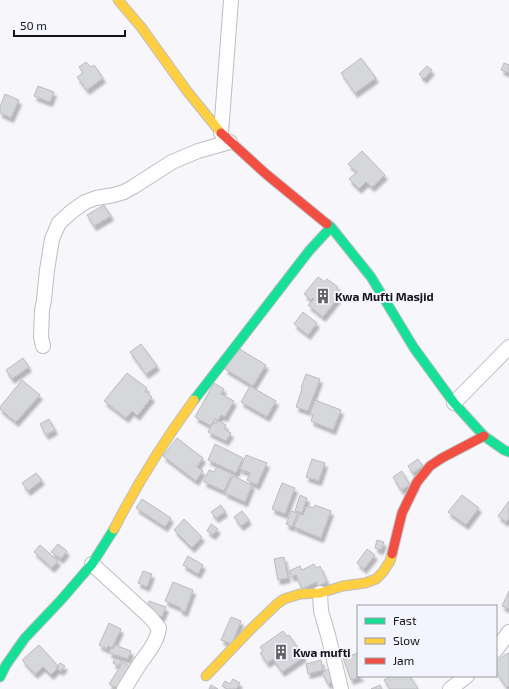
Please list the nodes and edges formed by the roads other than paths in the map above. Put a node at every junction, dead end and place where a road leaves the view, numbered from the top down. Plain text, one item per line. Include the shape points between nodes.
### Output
1 (118, 0) edge
2 (231, 0) edge
3 (226, 137) junction
4 (331, 227) junction
5 (43, 346) dead end
6 (509, 347) edge
7 (454, 403) junction
8 (484, 436) junction
9 (509, 452) edge
10 (92, 564) junction
11 (320, 593) junction
12 (509, 632) edge
13 (497, 649) edge
14 (206, 676) dead end
15 (0, 677) edge
16 (466, 677) edge
17 (124, 689) edge
18 (341, 689) edge
19 (450, 689) edge

1 - 3 street via 141,27 187,92
2 - 3 street
3 - 4 street via 266,174
3 - 5 street via 172,162 124,192 85,202 59,223 52,239 42,310
4 - 7 street via 371,277 414,348
4 - 10 street via 309,251 171,432
6 - 7 street
7 - 8 street
8 - 9 street
8 - 11 street via 430,466 416,482 402,513 390,561 376,579
10 - 15 street via 25,638
10 - 17 street via 159,628 154,643
11 - 14 street via 291,596 277,604
11 - 18 street via 321,611
12 - 13 street
16 - 19 street

